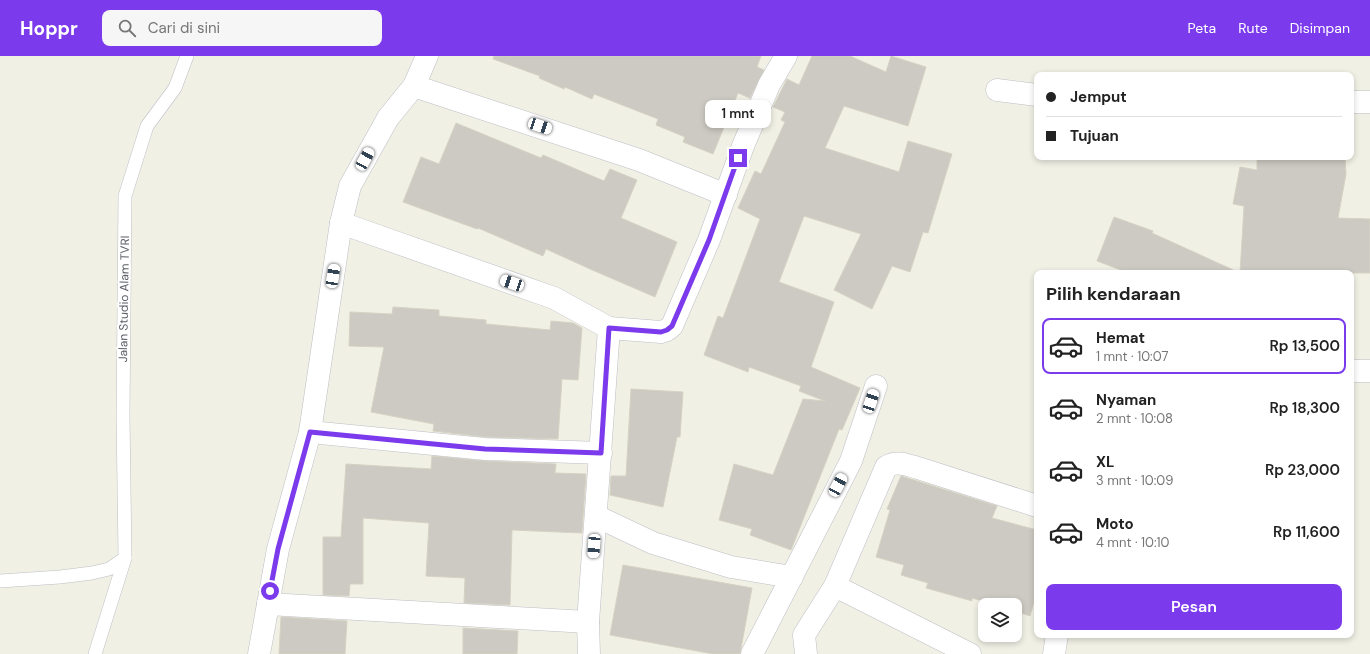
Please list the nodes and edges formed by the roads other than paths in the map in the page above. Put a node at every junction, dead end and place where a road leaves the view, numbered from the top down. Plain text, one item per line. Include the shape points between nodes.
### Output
1 (187, 56) edge
2 (427, 56) edge
3 (786, 56) edge
4 (414, 86) junction
5 (997, 90) dead end
6 (1034, 95) edge
7 (1354, 102) edge
8 (1370, 102) edge
9 (726, 195) junction
10 (341, 223) junction
11 (609, 328) junction
12 (1354, 371) edge
13 (1370, 371) edge
14 (876, 386) dead end
15 (310, 432) junction
16 (601, 453) junction
17 (1034, 505) edge
18 (596, 516) junction
19 (125, 558) junction
20 (792, 577) junction
21 (0, 581) edge
22 (835, 586) junction
23 (268, 604) junction
24 (588, 622) junction
25 (1057, 638) edge
26 (95, 654) edge
27 (259, 654) edge
28 (589, 654) edge
29 (752, 654) edge
30 (806, 654) edge
31 (970, 654) edge
32 (1054, 654) edge

1 - 19 lane, Jalan Studio Alam TVRI via 175,88 147,126 125,196
2 - 4 street
3 - 9 street via 769,85
4 - 9 street via 639,160
4 - 10 street via 388,118 350,186
5 - 6 street
7 - 8 street
9 - 11 street via 672,326 661,332
10 - 11 street via 554,298
10 - 15 street
11 - 16 street
12 - 13 street
14 - 20 street via 851,462
15 - 16 street via 485,449
15 - 23 street via 278,549
16 - 18 street
17 - 22 street via 918,468 898,463 891,464 886,467
18 - 20 street via 653,543 731,567
18 - 24 street
19 - 21 lane via 109,569 92,573
19 - 26 lane, Jalan Studio Alam TVRI
20 - 29 street
22 - 30 street via 804,636
22 - 31 street
23 - 24 street
23 - 27 street
24 - 28 street
25 - 32 street

